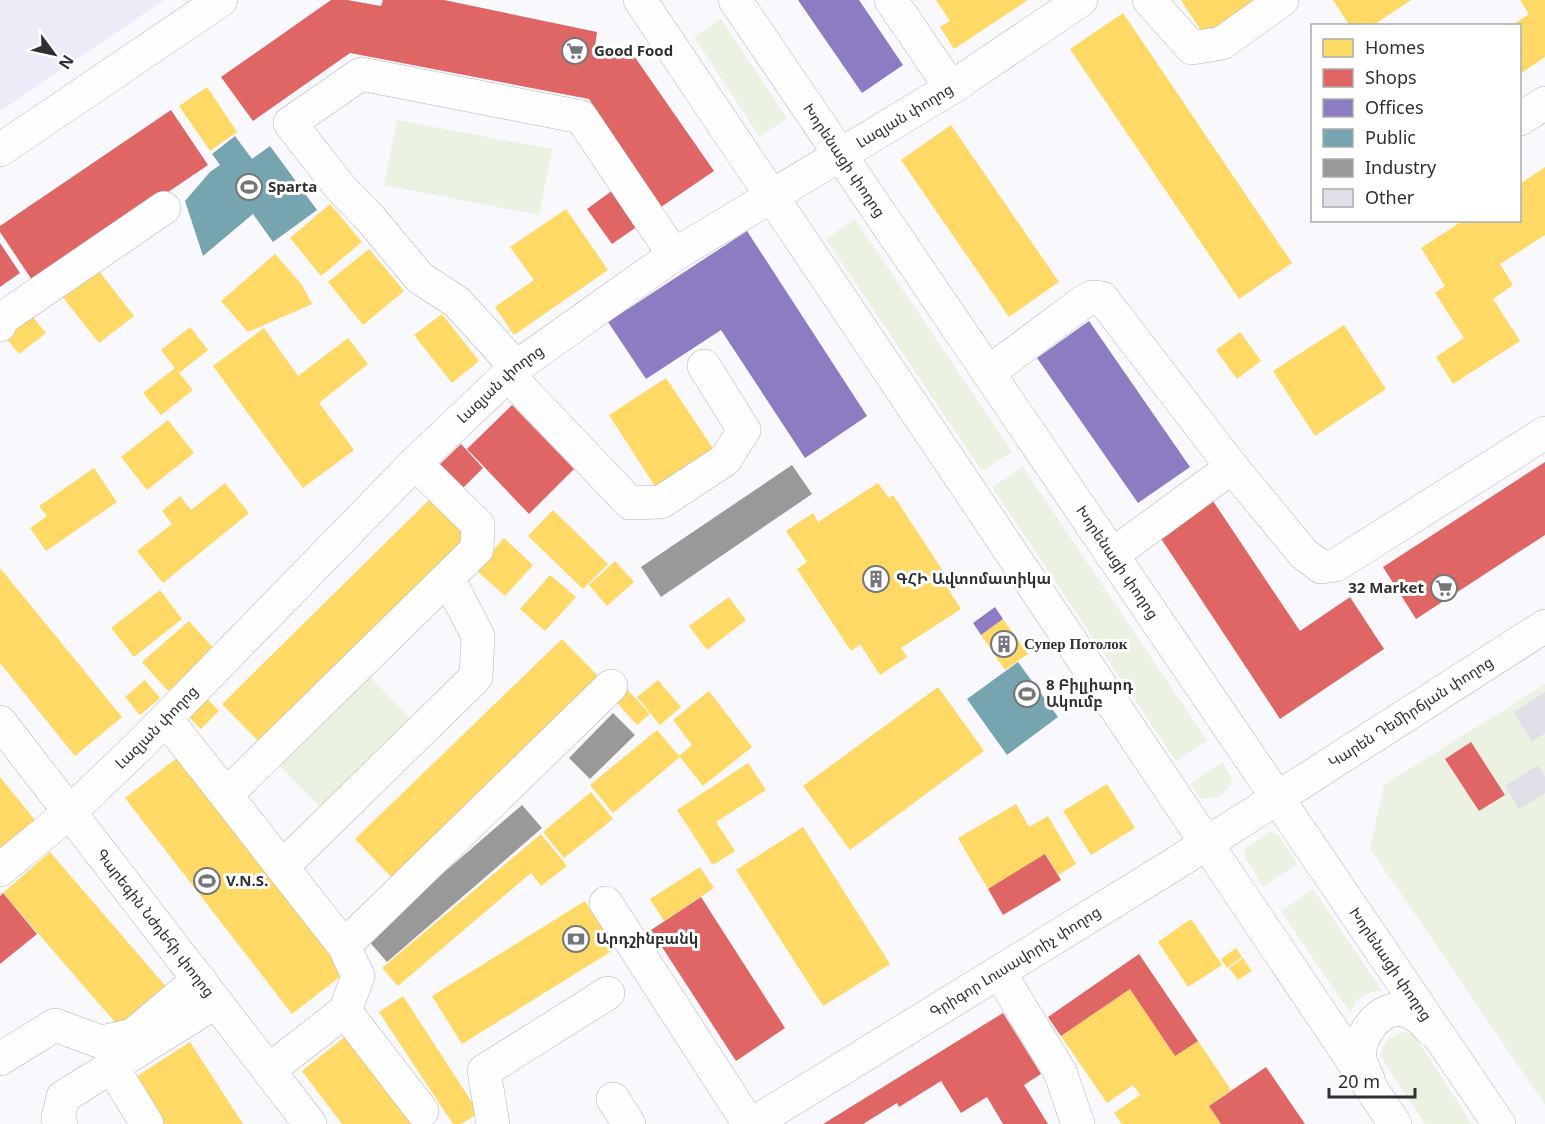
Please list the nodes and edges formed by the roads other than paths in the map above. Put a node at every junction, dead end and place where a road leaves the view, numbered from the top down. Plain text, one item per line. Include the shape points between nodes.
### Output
1 (220, 0) edge
2 (640, 0) edge
3 (735, 0) edge
4 (891, 0) edge
5 (1081, 0) edge
6 (1149, 0) edge
7 (1282, 0) edge
8 (951, 88) junction
9 (1545, 103) edge
10 (1521, 118) edge
11 (0, 150) edge
12 (840, 155) junction
13 (772, 195) junction
14 (164, 208) dead end
15 (674, 255) junction
16 (0, 325) edge
17 (704, 366) dead end
18 (512, 371) junction
19 (988, 373) junction
20 (1545, 433) edge
21 (415, 463) junction
22 (1232, 466) junction
23 (1112, 555) junction
24 (448, 578) junction
25 (1545, 626) edge
26 (611, 686) dead end
27 (166, 719) junction
28 (0, 722) edge
29 (226, 795) junction
30 (1277, 798) junction
31 (70, 812) junction
32 (1206, 844) junction
33 (282, 867) junction
34 (0, 870) edge
35 (606, 903) dead end
36 (344, 946) junction
37 (999, 972) junction
38 (208, 991) junction
39 (608, 993) dead end
40 (345, 1011) junction
41 (1445, 1044) junction
42 (0, 1059) edge
43 (112, 1067) junction
44 (269, 1070) junction
45 (422, 1111) dead end
46 (1384, 1114) edge
47 (61, 1124) edge
48 (147, 1124) edge
49 (310, 1124) edge
50 (493, 1124) edge
51 (750, 1124) edge
52 (1078, 1124) edge
53 (1499, 1124) edge

1 - 11 street
2 - 13 street
3 - 12 street, Խորենացի փողոց
4 - 8 street
5 - 8 street, Լազյան փողոց
6 - 7 street via 1192,48 1222,43
8 - 12 street, Լազյան փողոց
9 - 10 street
12 - 13 street, Լազյան փողոց
12 - 19 street, Խորենացի փողոց
13 - 15 street, Լազյան փողոց
13 - 32 street
14 - 16 street via 1,320
15 - 18 street, Լազյան փողոց
15 - 18 street via 581,117 361,74 290,123 420,278 457,302
17 - 18 street via 744,430 725,460 661,502 630,503
18 - 21 street, Լազյան փողոց
19 - 22 street via 1083,302 1092,297 1102,298
19 - 23 street, Խորենացի փողոց
20 - 22 street via 1336,565 1321,567 1303,553
21 - 24 street via 478,525 477,549
21 - 27 street, Լազյան փողոց
22 - 23 street
23 - 30 street, Խորենացի փողոց
24 - 29 street
24 - 33 street via 478,636 476,677
25 - 30 street, Կարեն Դեմիրճյան փողոց
26 - 36 street
27 - 29 street
27 - 31 street, Լազյան փողոց
28 - 31 street, Գարեգին Նժդեհի փողոց
29 - 33 street
30 - 32 street, Գրիգոր Լուսավորիչ փողոց
30 - 41 street, Խորենացի փողոց
31 - 34 street, Լազյան փողոց
31 - 38 street, Գարեգին Նժդեհի փողոց
32 - 37 street, Գրիգոր Լուսավորիչ փողոց
32 - 46 street
33 - 36 street
35 - 51 street
36 - 40 street via 358,975
37 - 51 street, Գրիգոր Լուսավորիչ փողոց
37 - 52 street via 1060,1072
38 - 42 street via 133,1035 101,1042 55,1025
38 - 43 street
38 - 44 street, Գարեգին Նժդեհի փողոց
39 - 50 street via 484,1071
40 - 44 street
40 - 45 street
41 - 46 street via 1419,1016 1398,1009 1378,1017 1362,1036 1360,1058
41 - 53 street, Խորենացի փողոց
43 - 47 street via 63,1097 58,1118
43 - 48 street
44 - 49 street, Գարեգին Նժդեհի փողոց

